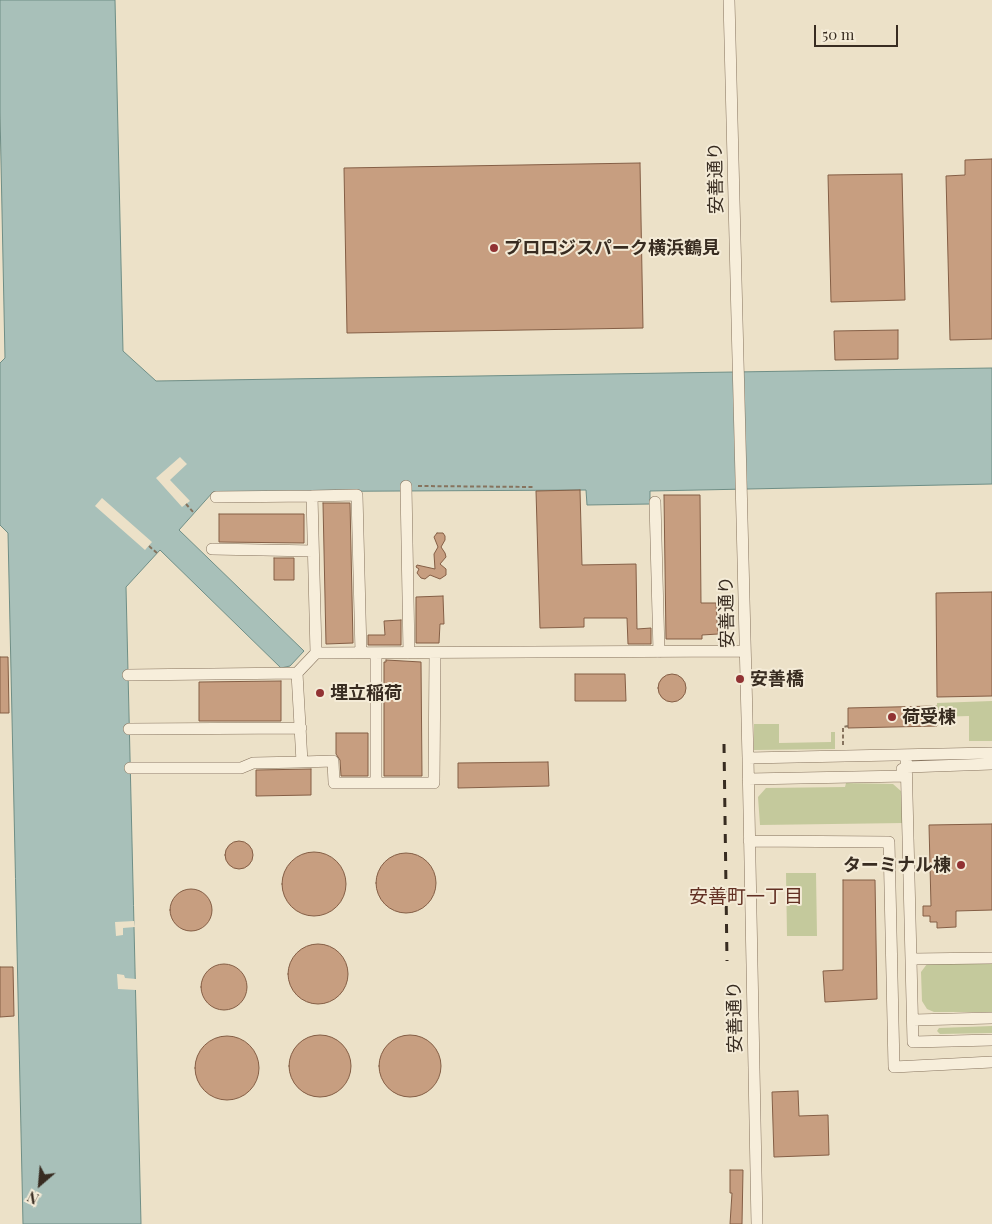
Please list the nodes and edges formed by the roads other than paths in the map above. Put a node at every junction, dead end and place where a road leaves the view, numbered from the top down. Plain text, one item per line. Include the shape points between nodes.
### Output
1 (729, 0) edge
2 (406, 486) road end
3 (312, 496) junction
4 (216, 497) dead end
5 (655, 502) dead end
6 (212, 549) dead end
7 (313, 550) junction
8 (745, 651) junction
9 (659, 652) junction
10 (316, 653) junction
11 (361, 653) junction
12 (376, 653) junction
13 (409, 653) junction
14 (435, 653) junction
15 (297, 673) junction
16 (128, 676) dead end
17 (301, 728) junction
18 (129, 729) dead end
19 (992, 754) edge
20 (748, 758) junction
21 (302, 762) junction
22 (992, 764) edge
23 (907, 766) junction
24 (130, 768) dead end
25 (748, 779) junction
26 (376, 783) junction
27 (749, 842) junction
28 (992, 958) edge
29 (912, 959) junction
30 (992, 1018) edge
31 (913, 1020) junction
32 (992, 1040) edge
33 (992, 1062) edge
34 (757, 1224) edge

1 - 8 street, 安善通り
2 - 13 street
3 - 4 street
3 - 7 street
3 - 11 street via 357,496
5 - 9 street
6 - 7 street
7 - 10 street
8 - 9 street
8 - 20 street, 安善通り
9 - 14 street
10 - 11 street
10 - 15 street
11 - 12 street
12 - 13 street
12 - 26 street
13 - 14 street
14 - 26 street via 434,783
15 - 16 street
15 - 17 street
17 - 18 street
17 - 21 street
19 - 23 street
20 - 23 street
20 - 25 street, 安善通り
21 - 24 street via 253,763 241,768
21 - 26 street via 333,762 334,782
22 - 23 street
23 - 25 street via 887,777
23 - 29 street
25 - 27 street, 安善通り
27 - 33 street via 889,842 894,1067
27 - 34 street, 安善通り
28 - 29 street
29 - 31 street
30 - 31 street
31 - 32 street via 913,1042

